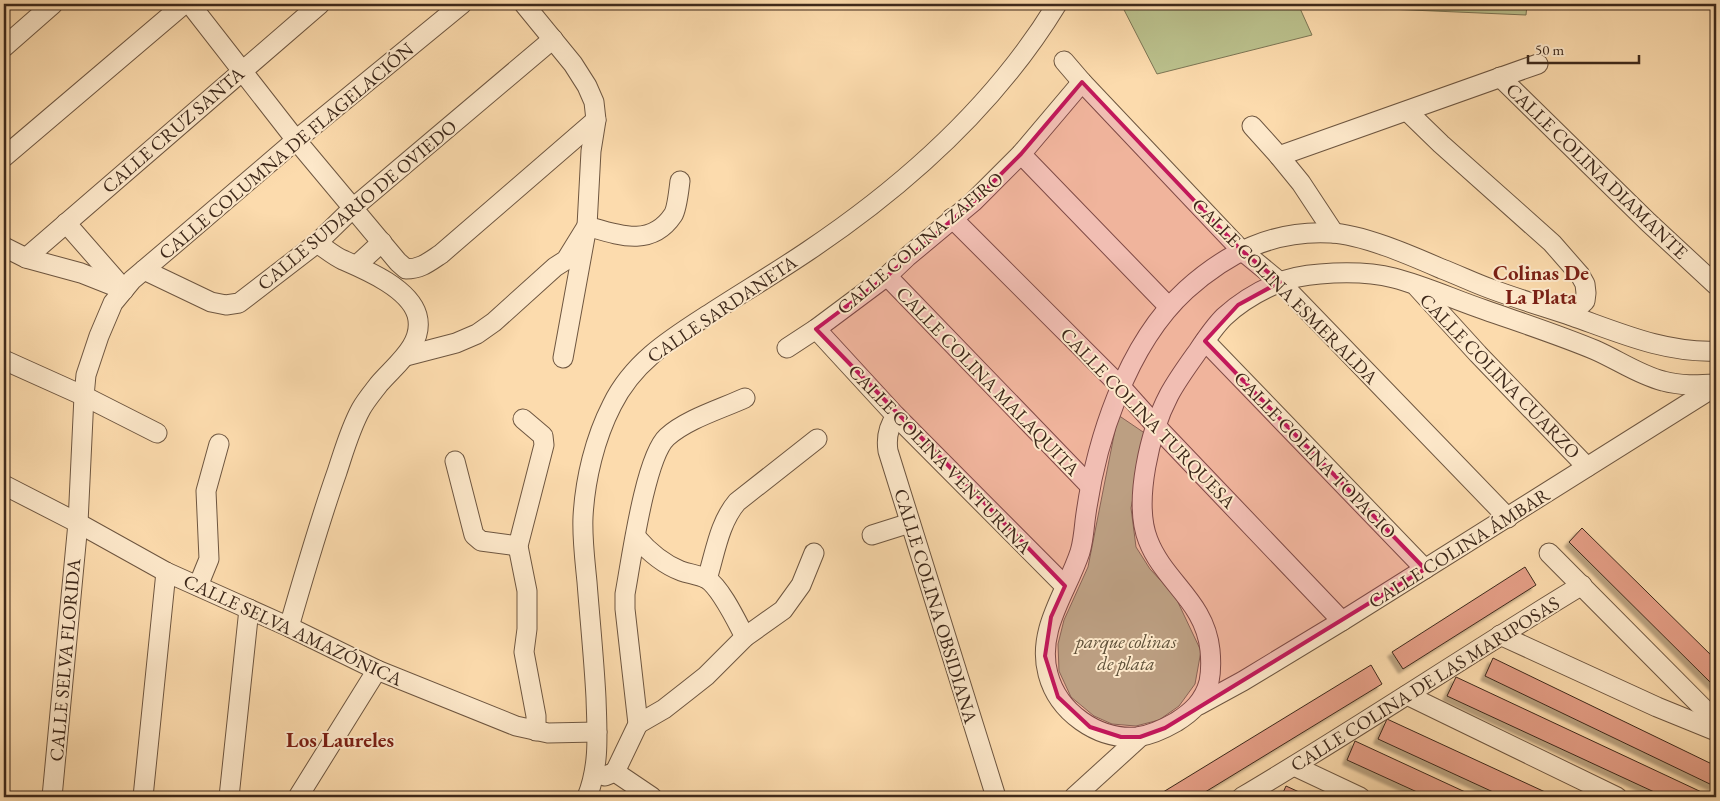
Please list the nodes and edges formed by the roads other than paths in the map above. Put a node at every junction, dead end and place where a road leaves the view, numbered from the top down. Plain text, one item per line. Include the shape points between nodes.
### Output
1 (53, 4) edge
2 (184, 4) edge
3 (190, 4) edge
4 (320, 4) edge
5 (462, 4) edge
6 (524, 4) edge
7 (1057, 4) edge
8 (553, 40) junction
9 (4, 47) edge
10 (1064, 61) dead end
11 (1538, 64) dead end
12 (242, 70) junction
13 (1500, 77) junction
14 (1082, 82) junction
15 (1407, 111) junction
16 (596, 120) junction
17 (1252, 126) dead end
18 (296, 140) junction
19 (1021, 154) junction
20 (4, 156) edge
21 (1279, 156) junction
22 (680, 181) dead end
23 (354, 208) junction
24 (952, 218) junction
25 (66, 223) junction
26 (587, 226) junction
27 (1334, 233) junction
28 (382, 242) junction
29 (318, 243) junction
30 (4, 247) edge
31 (1241, 250) junction
32 (26, 258) junction
33 (356, 265) junction
34 (144, 270) junction
35 (886, 276) junction
36 (1280, 282) junction
37 (1414, 285) junction
38 (1716, 285) edge
39 (119, 296) junction
40 (1168, 306) junction
41 (1570, 315) junction
42 (816, 329) junction
43 (1205, 341) junction
44 (788, 348) dead end
45 (1716, 351) edge
46 (406, 356) junction
47 (563, 358) dead end
48 (4, 360) edge
49 (1716, 385) edge
50 (1122, 388) junction
51 (84, 396) junction
52 (745, 398) dead end
53 (896, 416) junction
54 (523, 419) dead end
55 (1156, 426) junction
56 (158, 433) dead end
57 (817, 439) dead end
58 (219, 444) dead end
59 (455, 461) dead end
60 (1587, 467) junction
61 (4, 485) edge
62 (1090, 486) junction
63 (1508, 518) junction
64 (78, 523) junction
65 (910, 523) junction
66 (872, 535) dead end
67 (636, 537) junction
68 (518, 546) junction
69 (814, 552) dead end
70 (1549, 553) dead end
71 (1425, 569) junction
72 (166, 572) junction
73 (707, 579) junction
74 (1582, 585) junction
75 (198, 586) junction
76 (1065, 586) junction
77 (249, 609) junction
78 (1342, 621) junction
79 (289, 628) junction
80 (1500, 635) junction
81 (745, 637) junction
82 (377, 670) junction
83 (1407, 695) junction
84 (1199, 705) junction
85 (1716, 721) edge
86 (638, 724) junction
87 (1716, 731) edge
88 (542, 732) junction
89 (597, 732) junction
90 (1140, 737) junction
91 (1294, 766) junction
92 (615, 772) junction
93 (590, 789) edge
94 (52, 797) edge
95 (142, 797) edge
96 (229, 797) edge
97 (298, 797) edge
98 (652, 797) edge
99 (996, 797) edge
100 (1074, 797) edge
101 (1242, 797) edge
102 (1360, 797) edge
103 (1617, 797) edge

1 - 9 street
2 - 20 street
3 - 12 street
4 - 12 street, CALLE CRUZ SANTA
5 - 18 street, CALLE COLUMNA DE FLAGELACIÓN
6 - 8 street
7 - 89 street, CALLE SARDANETA via 996,87 937,150 881,197 809,250 667,341 625,380 611,406 596,448 583,517
8 - 16 street via 587,86 594,102
8 - 23 street, CALLE SUDARIO DE OVIEDO
10 - 14 street, CALLE COLINA ESMERALDA
11 - 13 street
12 - 18 street
12 - 25 street, CALLE CRUZ SANTA
13 - 15 street
13 - 38 street, CALLE COLINA DIAMANTE
14 - 19 street, CALLE COLINA ZAFIRO
14 - 31 street, CALLE COLINA ESMERALDA
15 - 21 street
15 - 41 street via 1552,243 1580,275 1585,284 1585,301
16 - 26 street
16 - 28 street via 426,265 406,269
17 - 21 street
18 - 23 street
18 - 34 street, CALLE COLUMNA DE FLAGELACIÓN
19 - 24 street, CALLE COLINA ZAFIRO via 973,202
19 - 40 street
21 - 27 street
22 - 26 street via 674,214 659,230 646,236 616,234
23 - 28 street
23 - 29 street, CALLE SUDARIO DE OVIEDO
24 - 35 street, CALLE COLINA ZAFIRO
24 - 50 street, CALLE COLINA TURQUESA
25 - 32 street, CALLE CRUZ SANTA
25 - 39 street
26 - 46 street via 566,260 494,322 456,343
26 - 47 street
27 - 31 street via 1297,234
27 - 41 street via 1419,259 1494,290
28 - 33 street
29 - 33 street via 341,260
29 - 34 street, CALLE SUDARIO DE OVIEDO via 239,303 211,302
30 - 32 street
31 - 36 street, CALLE COLINA ESMERALDA
31 - 40 street via 1201,276
32 - 39 street via 81,273
33 - 46 street via 396,288 412,305 417,316 417,328
34 - 39 street, CALLE COLUMNA DE FLAGELACIÓN
35 - 42 street, CALLE COLINA ZAFIRO
35 - 62 street, CALLE COLINA MALAQUITA
36 - 37 street via 1302,276 1362,273 1391,277
36 - 43 street via 1238,305 1220,320
36 - 63 street, CALLE COLINA ESMERALDA
37 - 49 street via 1598,351 1660,381
37 - 60 street, CALLE COLINA CUARZO
39 - 51 street, CALLE SELVA FLORIDA via 99,336 86,375
40 - 50 street via 1139,350
41 - 45 street via 1647,343 1688,351
42 - 44 street, CALLE COLINA ZAFIRO
42 - 53 street, CALLE COLINA VENTURINA
43 - 55 street via 1168,397
43 - 71 street, CALLE COLINA TOPACIO
46 - 79 street via 379,384 350,433
48 - 51 street
49 - 60 street, CALLE COLINA ÁMBAR
50 - 55 street, CALLE COLINA TURQUESA
50 - 62 street via 1102,440
51 - 56 street
51 - 64 street, CALLE SELVA FLORIDA
52 - 67 street via 689,423 666,438 651,467
53 - 65 street, CALLE COLINA OBSIDIANA via 888,430 887,444
53 - 76 street, CALLE COLINA VENTURINA
54 - 68 street via 543,436 544,445
55 - 78 street, CALLE COLINA TURQUESA
55 - 84 street via 1143,485 1142,515 1147,539 1160,564 1198,611 1208,634 1209,682
57 - 73 street via 730,510
58 - 75 street via 206,491 209,560
59 - 68 street via 474,535 481,541
60 - 63 street, CALLE COLINA ÁMBAR
61 - 64 street, CALLE SELVA AMAZÓNICA
62 - 76 street via 1084,534
63 - 71 street, CALLE COLINA ÁMBAR
64 - 72 street, CALLE SELVA AMAZÓNICA
64 - 94 street, CALLE SELVA FLORIDA
65 - 66 street
65 - 99 street, CALLE COLINA OBSIDIANA
67 - 73 street via 662,561
67 - 86 street via 625,609
68 - 88 street via 526,591 524,652
69 - 81 street via 801,584 783,610
70 - 74 street
71 - 78 street, CALLE COLINA ÁMBAR
72 - 75 street, CALLE SELVA AMAZÓNICA
72 - 95 street
73 - 81 street via 722,597
74 - 80 street, CALLE COLINA DE LAS MARIPOSAS
74 - 85 street
75 - 77 street, CALLE SELVA AMAZÓNICA
76 - 90 street via 1051,617 1045,656 1048,675 1058,698 1073,715 1090,726 1121,737
77 - 79 street, CALLE SELVA AMAZÓNICA
77 - 96 street
78 - 84 street, CALLE COLINA ÁMBAR
79 - 82 street, CALLE SELVA AMAZÓNICA
80 - 83 street, CALLE COLINA DE LAS MARIPOSAS
80 - 87 street
81 - 86 street via 706,676 664,709
82 - 88 street, CALLE SELVA AMAZÓNICA via 516,726
82 - 97 street
83 - 91 street, CALLE COLINA DE LAS MARIPOSAS
83 - 103 street
84 - 90 street, CALLE COLINA ÁMBAR via 1166,728
86 - 92 street
88 - 89 street, CALLE SELVA AMAZÓNICA
89 - 93 street, CALLE SARDANETA via 597,757
90 - 100 street
91 - 101 street, CALLE COLINA DE LAS MARIPOSAS
91 - 102 street
92 - 93 street
92 - 98 street

